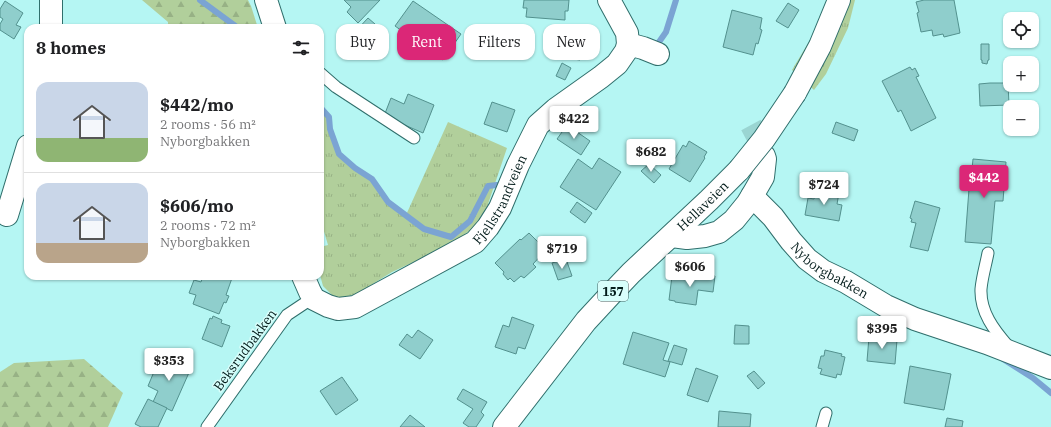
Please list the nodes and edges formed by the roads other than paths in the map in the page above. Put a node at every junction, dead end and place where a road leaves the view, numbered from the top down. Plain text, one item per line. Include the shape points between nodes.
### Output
1 (51, 0) edge
2 (266, 0) edge
3 (609, 0) edge
4 (839, 0) edge
5 (51, 24) edge
6 (274, 24) edge
7 (628, 44) junction
8 (658, 54) dead end
9 (324, 76) edge
10 (414, 138) dead end
11 (764, 156) tunnel mouth
12 (24, 159) edge
13 (752, 196) junction
14 (7, 215) dead end
15 (672, 236) junction
16 (988, 252) dead end
17 (305, 280) edge
18 (314, 299) junction
19 (1016, 354) junction
20 (1051, 368) edge
21 (826, 413) dead end
22 (207, 427) edge
23 (504, 427) edge
24 (822, 427) edge

1 - 5 street
2 - 6 street
3 - 7 street via 627,33
4 - 15 street, Hellaveien / 157, bridge via 820,46 795,93 764,139 739,170
7 - 8 street
7 - 18 street, Fjellstrandveien via 617,64 538,125 500,208 475,242 355,307 338,309
9 - 10 lane
11 - 13 street via 764,177
12 - 14 street
13 - 15 street via 734,220 719,232 687,238
13 - 19 street, Nyborgbakken via 807,259 823,271 915,319
15 - 23 street, Hellaveien / 157 via 631,273 586,321
16 - 19 lane, Nyborgbakken via 981,302 987,318
17 - 18 street
18 - 22 lane, Beksrudbakken via 287,315
19 - 20 street, Nyborgbakken
21 - 24 lane

